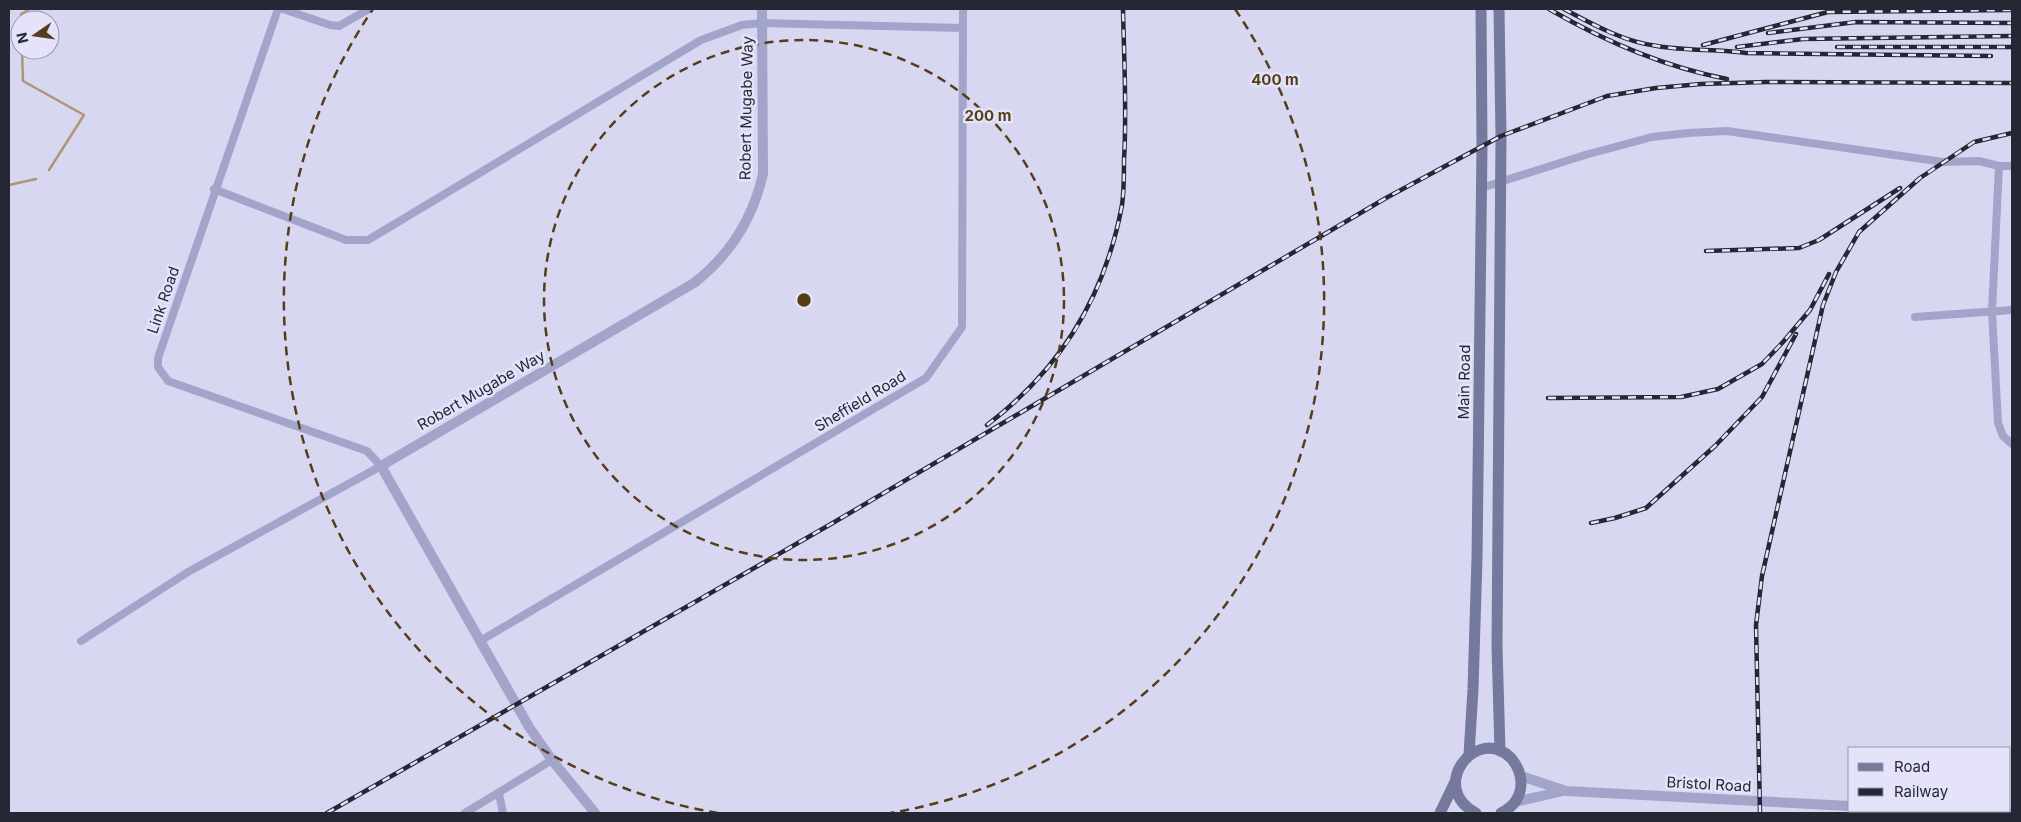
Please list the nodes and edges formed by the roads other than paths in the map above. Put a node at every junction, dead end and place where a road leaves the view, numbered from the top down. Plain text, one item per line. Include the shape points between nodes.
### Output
1 (278, 9) edge
2 (283, 9) edge
3 (369, 9) edge
4 (762, 9) edge
5 (964, 9) edge
6 (1481, 9) edge
7 (1499, 9) edge
8 (762, 23) junction
9 (963, 28) junction
10 (1999, 166) junction
11 (2012, 166) edge
12 (1500, 182) junction
13 (1481, 188) junction
14 (214, 189) junction
15 (2012, 310) edge
16 (1992, 311) junction
17 (1915, 317) dead end
18 (1499, 337) junction
19 (1480, 338) junction
20 (2012, 444) edge
21 (381, 466) junction
22 (81, 641) dead end
23 (480, 641) junction
24 (1500, 751) junction
25 (1469, 755) junction
26 (552, 760) junction
27 (1521, 776) junction
28 (1455, 782) junction
29 (1566, 791) junction
30 (499, 794) junction
31 (1515, 802) junction
32 (1848, 806) edge
33 (1990, 812) edge
34 (465, 813) edge
35 (503, 813) edge
36 (595, 813) edge
37 (1440, 813) edge
38 (1476, 813) edge
39 (1501, 813) edge
40 (2012, 813) edge

1 - 14 street, Link Road
2 - 3 street via 339,26
4 - 8 street, Robert Mugabe Way
5 - 9 street, Sheffield Road
6 - 13 main road, Main Road
7 - 12 main road
8 - 9 street
8 - 14 street via 742,25 701,40 368,240 346,240
8 - 21 street, Robert Mugabe Way via 763,174 748,218 725,255 694,283
9 - 23 street, Sheffield Road via 962,327 926,378
10 - 11 street
10 - 12 street via 1979,161 1943,162 1727,131 1652,137 1585,154
10 - 16 street
12 - 13 street
12 - 18 main road
13 - 19 main road, Main Road
14 - 21 street, Link Road via 158,358 162,375 168,381 368,451
15 - 16 street
16 - 17 street
16 - 20 street via 1998,423 2003,436
18 - 19 main road
18 - 24 main road via 1497,647
19 - 25 main road, Main Road via 1477,558
21 - 22 street via 188,572
21 - 23 street
23 - 26 street via 529,728
24 - 25 main road via 1487,749
24 - 27 main road via 1513,761
25 - 28 main road via 1458,767
26 - 30 street
26 - 36 street
27 - 29 street, Bristol Road
27 - 31 main road via 1520,792
28 - 37 main road
28 - 38 main road via 1458,798
29 - 31 street, Bristol Road
29 - 32 street, Bristol Road
30 - 34 street
30 - 35 street
31 - 39 main road
33 - 40 street

